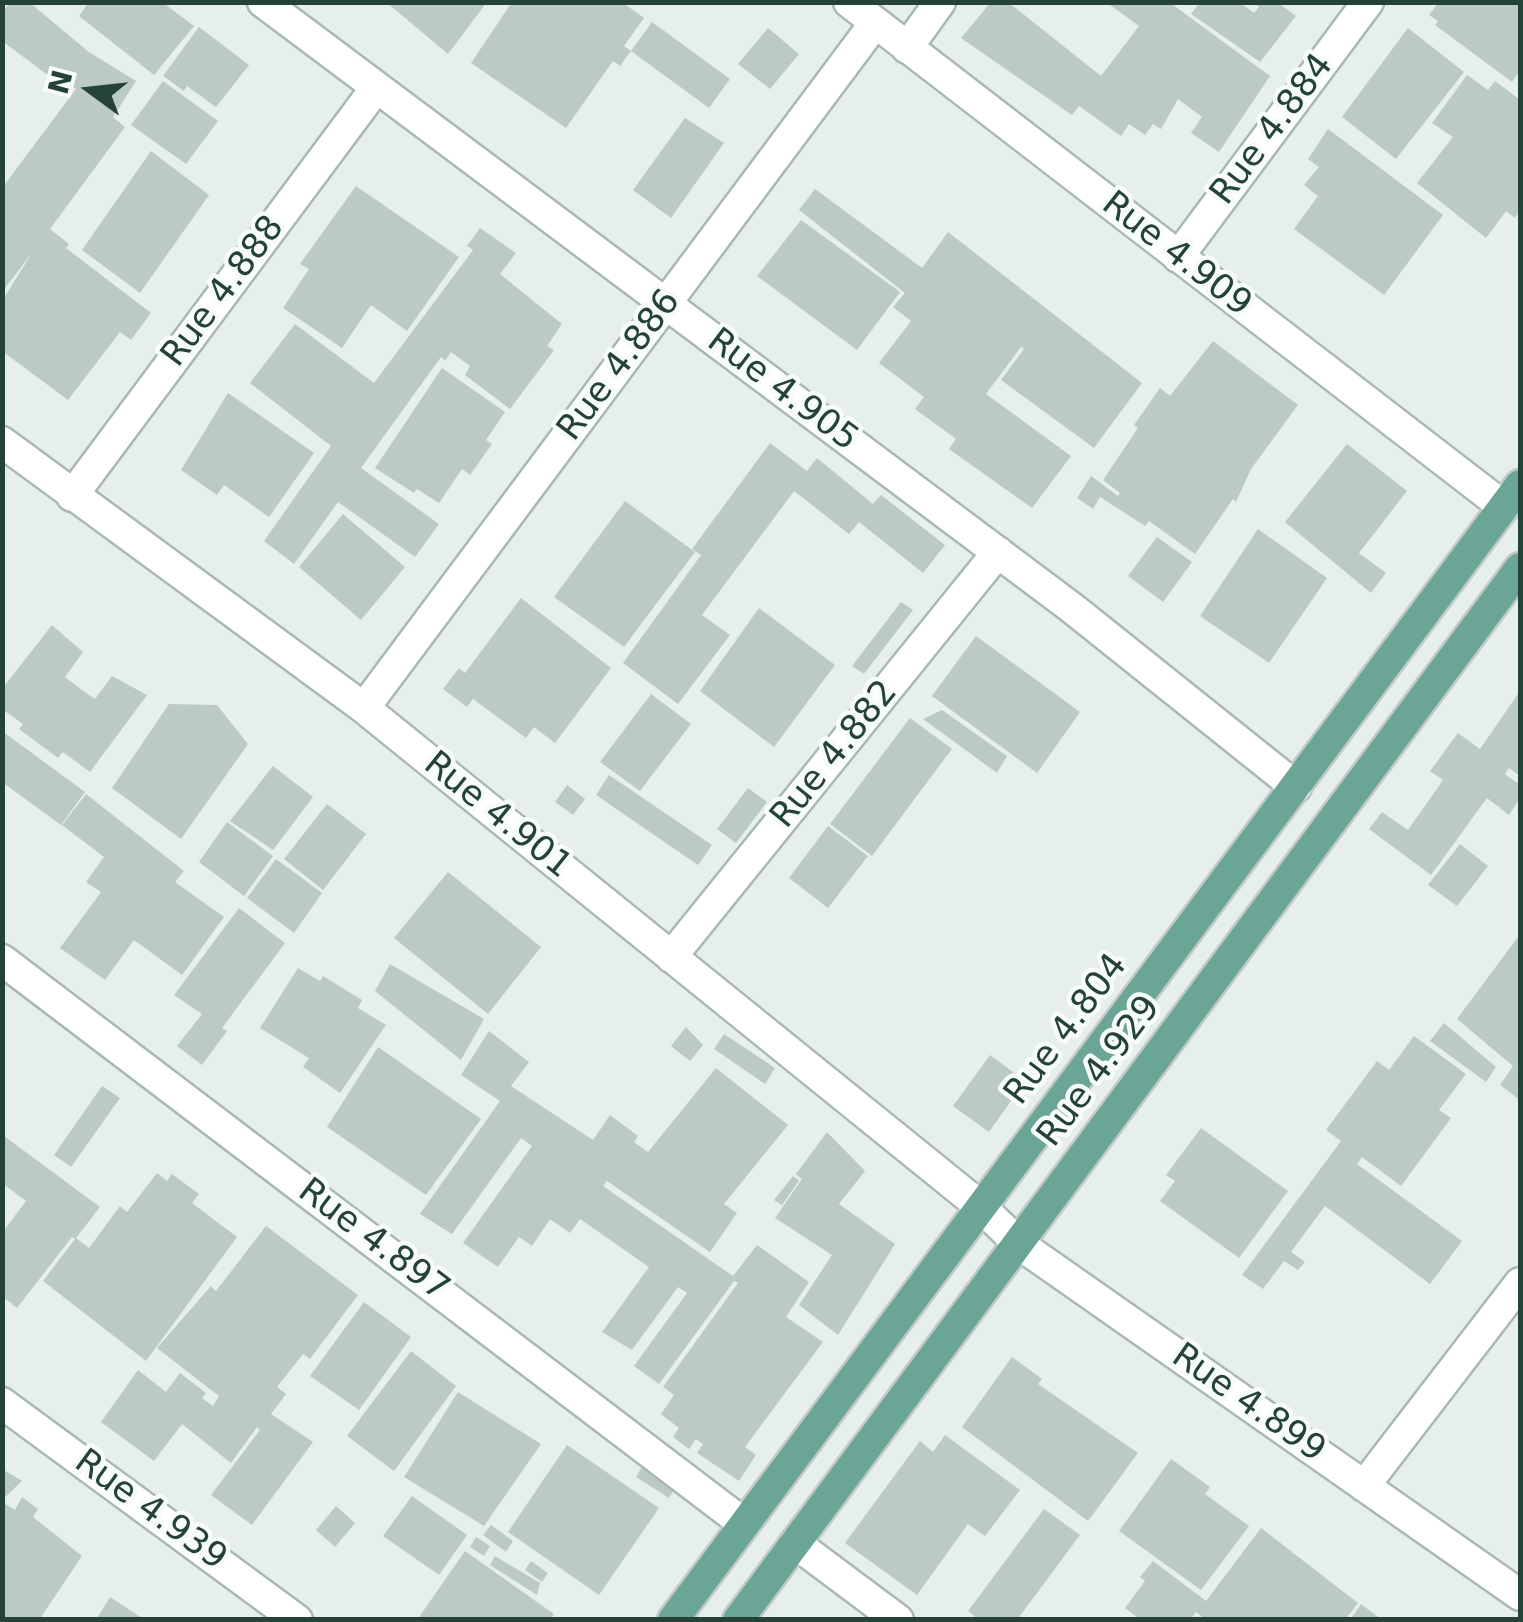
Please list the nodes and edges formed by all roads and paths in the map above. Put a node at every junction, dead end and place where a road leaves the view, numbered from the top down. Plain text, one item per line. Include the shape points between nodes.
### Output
1 (263, 2) edge
2 (849, 2) edge
3 (940, 2) edge
4 (1368, 2) edge
5 (875, 23) junction
6 (906, 48) junction
7 (376, 88) junction
8 (1178, 257) junction
9 (666, 304) junction
10 (2, 442) edge
11 (72, 496) junction
12 (1512, 496) edge
13 (998, 552) junction
14 (1520, 568) edge
15 (364, 708) junction
16 (1296, 787) junction
17 (671, 957) junction
18 (2, 960) edge
19 (980, 1206) junction
20 (1019, 1244) junction
21 (1520, 1283) edge
22 (2, 1402) edge
23 (1364, 1486) junction
24 (743, 1523) junction
25 (795, 1543) junction
26 (1520, 1595) edge
27 (297, 1620) edge
28 (672, 1620) edge
29 (738, 1620) edge
30 (898, 1620) edge

1 - 7 street, Rue 4.905
2 - 5 street, Rue 4.909
3 - 6 street
4 - 8 street, Rue 4.884
5 - 6 street, Rue 4.909
5 - 9 street, Rue 4.886
6 - 8 street, Rue 4.909
7 - 9 street, Rue 4.905
7 - 11 street, Rue 4.888
8 - 12 street, Rue 4.909
9 - 13 street, Rue 4.905
9 - 15 street, Rue 4.886
10 - 11 street, Rue 4.901
11 - 15 street, Rue 4.901
12 - 16 main road, Rue 4.804
13 - 16 street, Rue 4.905
13 - 17 street, Rue 4.882
14 - 20 main road, Rue 4.929
15 - 17 street, Rue 4.901
16 - 19 main road, Rue 4.804
17 - 19 street, Rue 4.901
18 - 24 street, Rue 4.897
19 - 20 street, Rue 4.899
19 - 24 main road, Rue 4.804
20 - 23 street, Rue 4.899
20 - 25 main road, Rue 4.929
21 - 23 street
22 - 27 street, Rue 4.939
23 - 26 street, Rue 4.899
24 - 28 main road, Rue 4.804
25 - 29 main road, Rue 4.929
25 - 30 street

